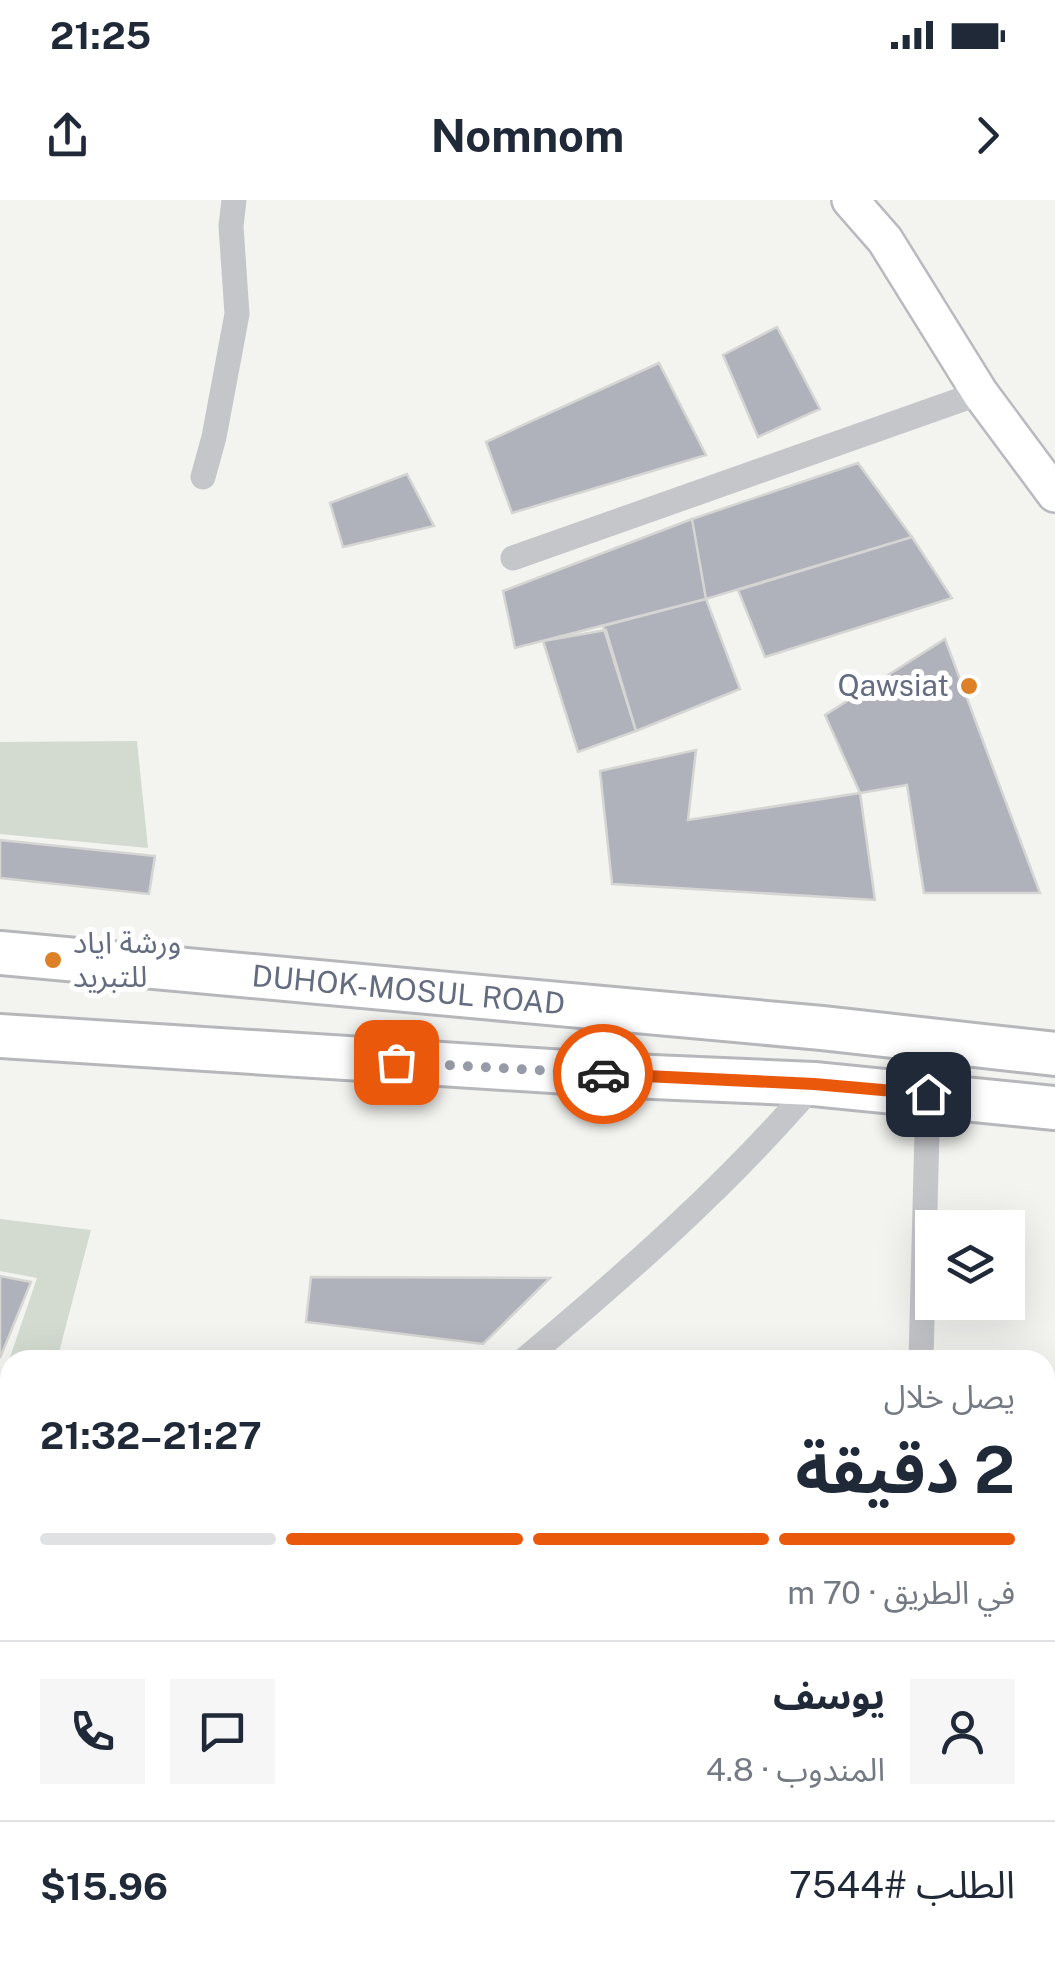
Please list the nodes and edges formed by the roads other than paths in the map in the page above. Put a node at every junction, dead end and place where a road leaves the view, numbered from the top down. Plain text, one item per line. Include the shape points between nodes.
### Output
1 (234, 200) edge
2 (850, 200) edge
3 (980, 393) junction
4 (202, 478) dead end
5 (1055, 494) edge
6 (513, 558) dead end
7 (0, 953) edge
8 (0, 1036) edge
9 (1055, 1054) edge
10 (814, 1084) junction
11 (928, 1094) junction
12 (1055, 1108) edge
13 (536, 1350) edge
14 (921, 1350) edge

1 - 4 street via 237,314
2 - 3 main road via 884,240
3 - 5 main road
3 - 6 street
7 - 9 highway, DUHOK-MOSUL ROAD
8 - 10 highway
10 - 11 highway
10 - 13 street via 728,1178
11 - 12 highway
11 - 14 street

